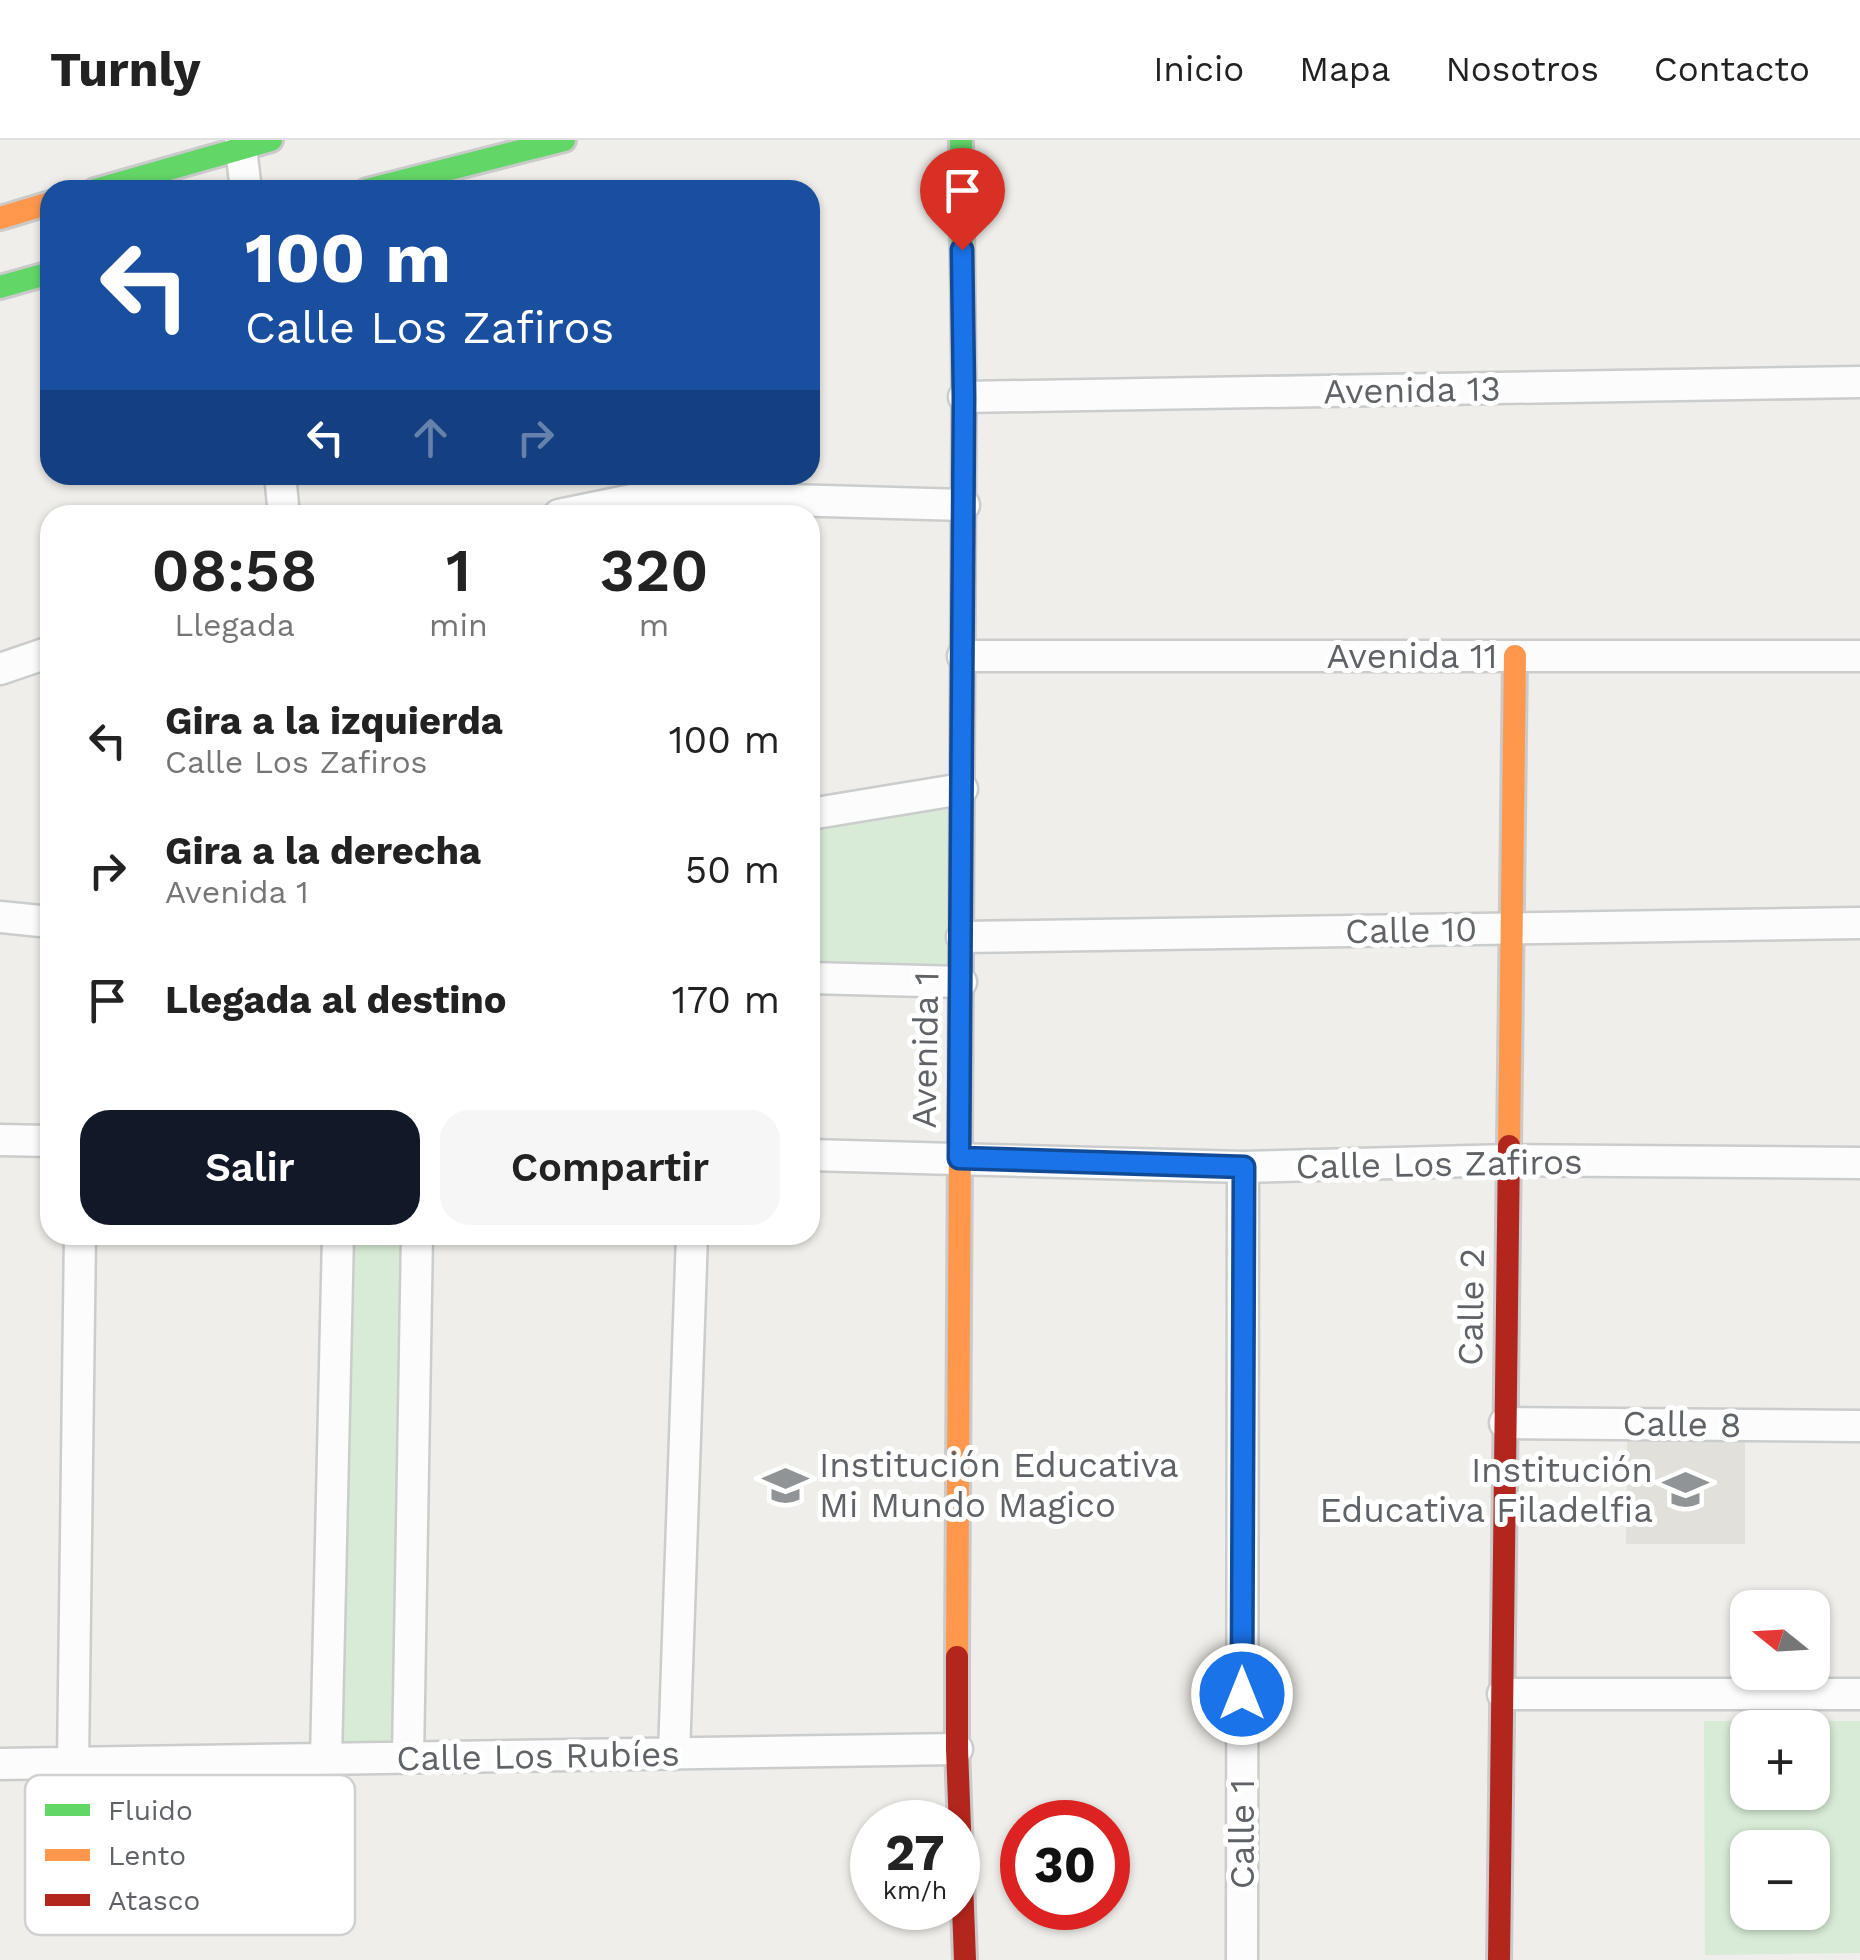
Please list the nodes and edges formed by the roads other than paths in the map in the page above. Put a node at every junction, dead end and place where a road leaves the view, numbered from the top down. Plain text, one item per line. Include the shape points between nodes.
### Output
1 (564, 140) edge
2 (960, 140) edge
3 (251, 142) edge
4 (128, 180) edge
5 (247, 180) edge
6 (406, 180) edge
7 (40, 206) edge
8 (0, 218) edge
9 (40, 276) edge
10 (0, 286) edge
11 (1860, 382) edge
12 (964, 397) junction
13 (607, 505) edge
14 (964, 505) junction
15 (40, 655) edge
16 (963, 656) junction
17 (1515, 656) junction
18 (1860, 656) edge
19 (0, 669) edge
20 (962, 789) junction
21 (820, 812) edge
22 (0, 917) edge
23 (40, 921) edge
24 (1860, 923) edge
25 (1511, 929) junction
26 (962, 938) junction
27 (820, 978) edge
28 (961, 982) junction
29 (0, 1140) edge
30 (40, 1141) edge
31 (820, 1156) edge
32 (959, 1158) junction
33 (1509, 1160) junction
34 (1860, 1164) edge
35 (1244, 1167) junction
36 (80, 1245) edge
37 (338, 1245) edge
38 (417, 1245) edge
39 (692, 1245) edge
40 (1504, 1423) junction
41 (1860, 1426) edge
42 (1502, 1694) junction
43 (1860, 1694) edge
44 (957, 1749) junction
45 (674, 1754) junction
46 (408, 1758) junction
47 (326, 1759) junction
48 (73, 1763) junction
49 (0, 1764) edge
50 (965, 1960) edge
51 (1242, 1960) edge
52 (1499, 1960) edge

1 - 6 street
2 - 12 street, Avenida 1
3 - 4 street
3 - 5 street
7 - 8 street
9 - 10 street
11 - 12 street, Avenida 13
12 - 14 street, Avenida 1
13 - 14 street via 651,496
14 - 16 street, Avenida 1
15 - 19 street
16 - 17 street, Avenida 11
16 - 20 street, Avenida 1
17 - 18 street, Avenida 11
17 - 25 street, Calle 2
20 - 21 street
20 - 26 street, Avenida 1
22 - 23 street
24 - 25 street, Calle 10
25 - 26 street, Calle 10
25 - 33 street, Calle 2
26 - 28 street, Avenida 1
27 - 28 street
28 - 32 street, Avenida 1
29 - 30 street
31 - 32 street, Calle Los Zafiros
32 - 35 street, Calle Los Zafiros
32 - 44 street, Avenida 1
33 - 34 street, Calle Los Zafiros
33 - 35 street, Calle Los Zafiros
33 - 40 street, Calle 2
35 - 51 street, Calle 1
36 - 48 street
37 - 47 street
38 - 46 street
39 - 45 street
40 - 41 street, Calle 8
40 - 42 street, Calle 2
42 - 43 street
42 - 52 street, Calle 2
44 - 45 street, Calle Los Rubíes
44 - 50 street, Avenida 1
45 - 46 street, Calle Los Rubíes
46 - 47 street, Calle Los Rubíes
47 - 48 street, Calle Los Rubíes
48 - 49 street, Calle Los Rubíes

